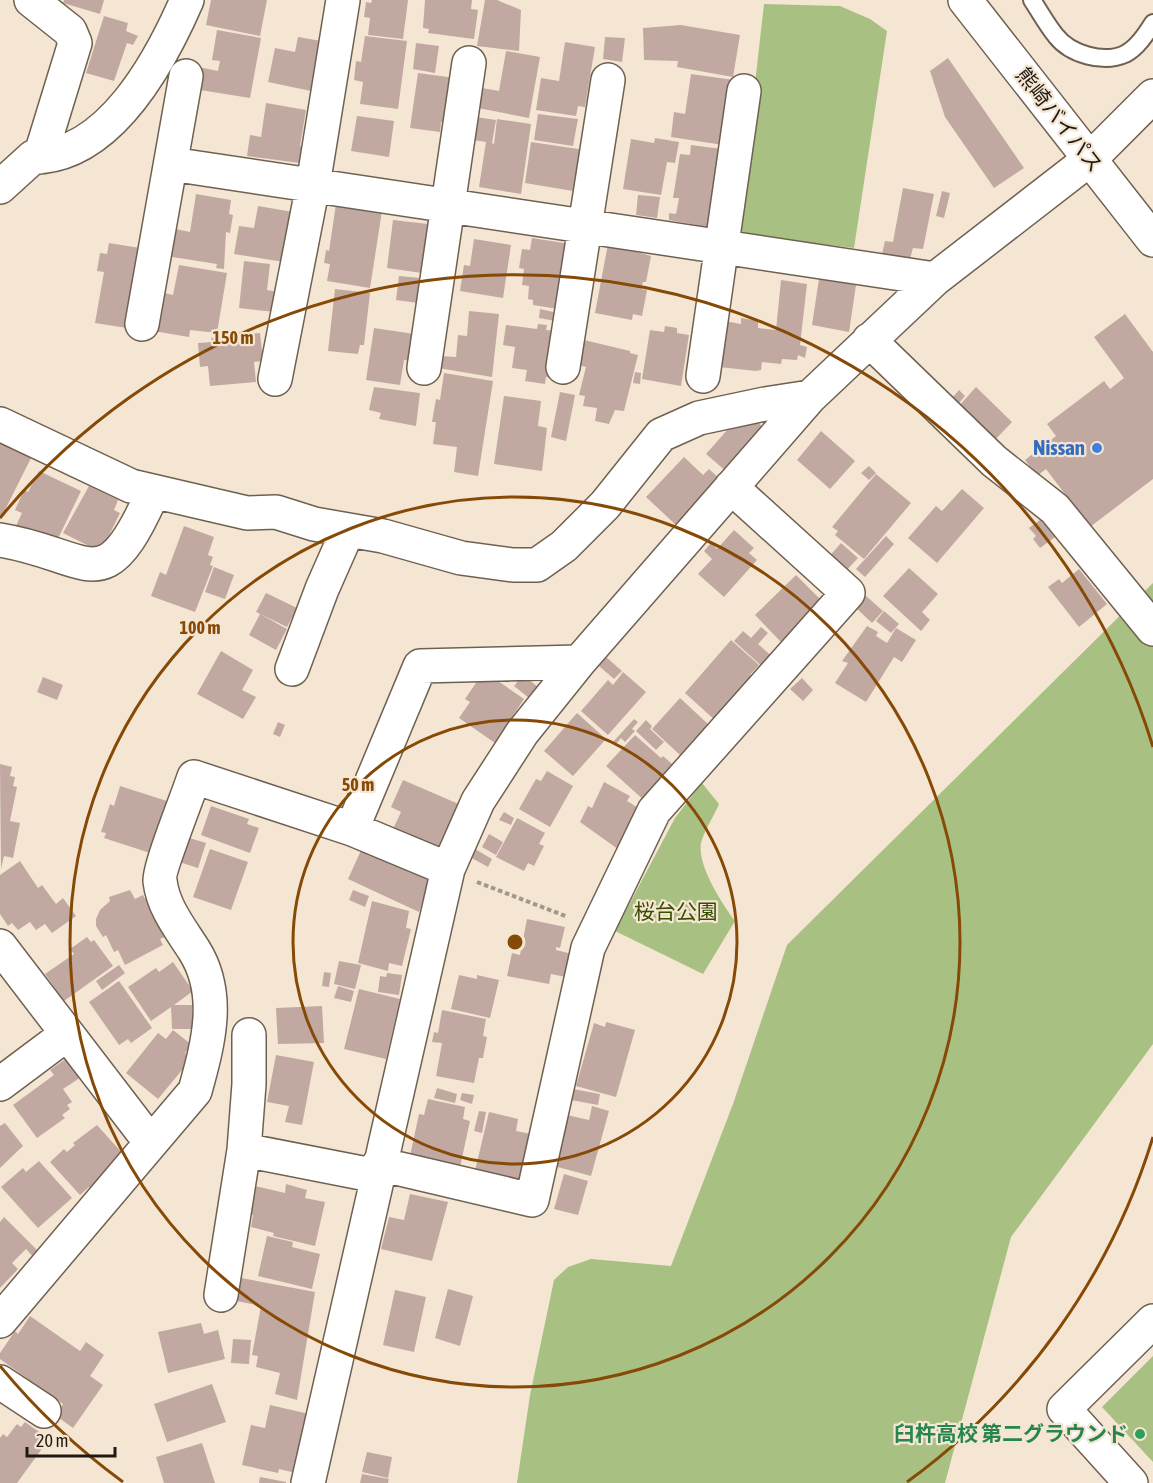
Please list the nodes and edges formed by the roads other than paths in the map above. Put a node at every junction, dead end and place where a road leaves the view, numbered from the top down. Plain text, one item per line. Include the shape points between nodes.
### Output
1 (31, 0) edge
2 (187, 0) edge
3 (343, 0) edge
4 (965, 0) edge
5 (1032, 0) edge
6 (1153, 23) edge
7 (469, 63) dead end
8 (186, 76) dead end
9 (608, 80) dead end
10 (744, 90) dead end
11 (1153, 96) edge
12 (40, 157) junction
13 (1090, 159) junction
14 (171, 164) junction
15 (313, 185) junction
16 (0, 187) edge
17 (448, 206) junction
18 (585, 226) junction
19 (1153, 240) edge
20 (722, 247) junction
21 (935, 279) junction
22 (142, 324) dead end
23 (869, 340) junction
24 (563, 367) dead end
25 (424, 368) dead end
26 (703, 376) dead end
27 (275, 379) dead end
28 (810, 397) junction
29 (0, 424) edge
30 (731, 487) junction
31 (153, 492) junction
32 (348, 530) junction
33 (0, 540) edge
34 (1153, 629) edge
35 (579, 662) junction
36 (292, 669) dead end
37 (352, 829) junction
38 (448, 870) junction
39 (0, 946) edge
40 (67, 1034) junction
41 (249, 1035) dead end
42 (0, 1084) edge
43 (151, 1143) junction
44 (244, 1150) junction
45 (378, 1170) junction
46 (221, 1295) dead end
47 (0, 1321) edge
48 (1153, 1321) edge
49 (0, 1382) edge
50 (44, 1411) dead end
51 (308, 1483) edge
52 (1131, 1483) edge

1 - 12 main road via 70,31 75,43
2 - 12 main road via 131,100 83,143 53,157
3 - 15 main road
4 - 13 main road, 熊崎バイパス
5 - 6 lane via 1057,37 1072,49 1093,56 1126,53 1143,39
7 - 17 main road
8 - 14 main road
9 - 18 main road
10 - 20 main road
11 - 13 main road
12 - 16 main road via 33,157
13 - 19 main road, 熊崎バイパス
13 - 21 main road
14 - 15 main road
14 - 22 main road
15 - 17 main road
15 - 27 main road
17 - 18 main road
17 - 25 main road
18 - 20 main road
18 - 24 main road
20 - 21 main road
20 - 26 main road
21 - 23 main road
23 - 28 main road
23 - 34 main road via 994,461 1055,509
28 - 30 main road
28 - 32 main road via 699,418 661,435 604,505 564,546 537,564 461,558
29 - 31 main road via 131,486
30 - 35 main road
30 - 45 main road via 848,593 654,812 588,948 532,1200
31 - 32 main road via 247,513 276,512
31 - 33 main road via 126,546 113,558 95,566
32 - 36 main road
35 - 37 main road via 420,666
35 - 38 main road via 522,733 478,801
37 - 38 main road
37 - 43 main road via 194,777 159,879 168,909 210,984 208,1044 195,1091
38 - 45 main road
39 - 40 main road
40 - 42 main road
40 - 43 main road
41 - 44 main road
43 - 47 main road
44 - 45 main road
44 - 46 main road
45 - 51 main road
48 - 52 main road via 1064,1409
49 - 50 main road

